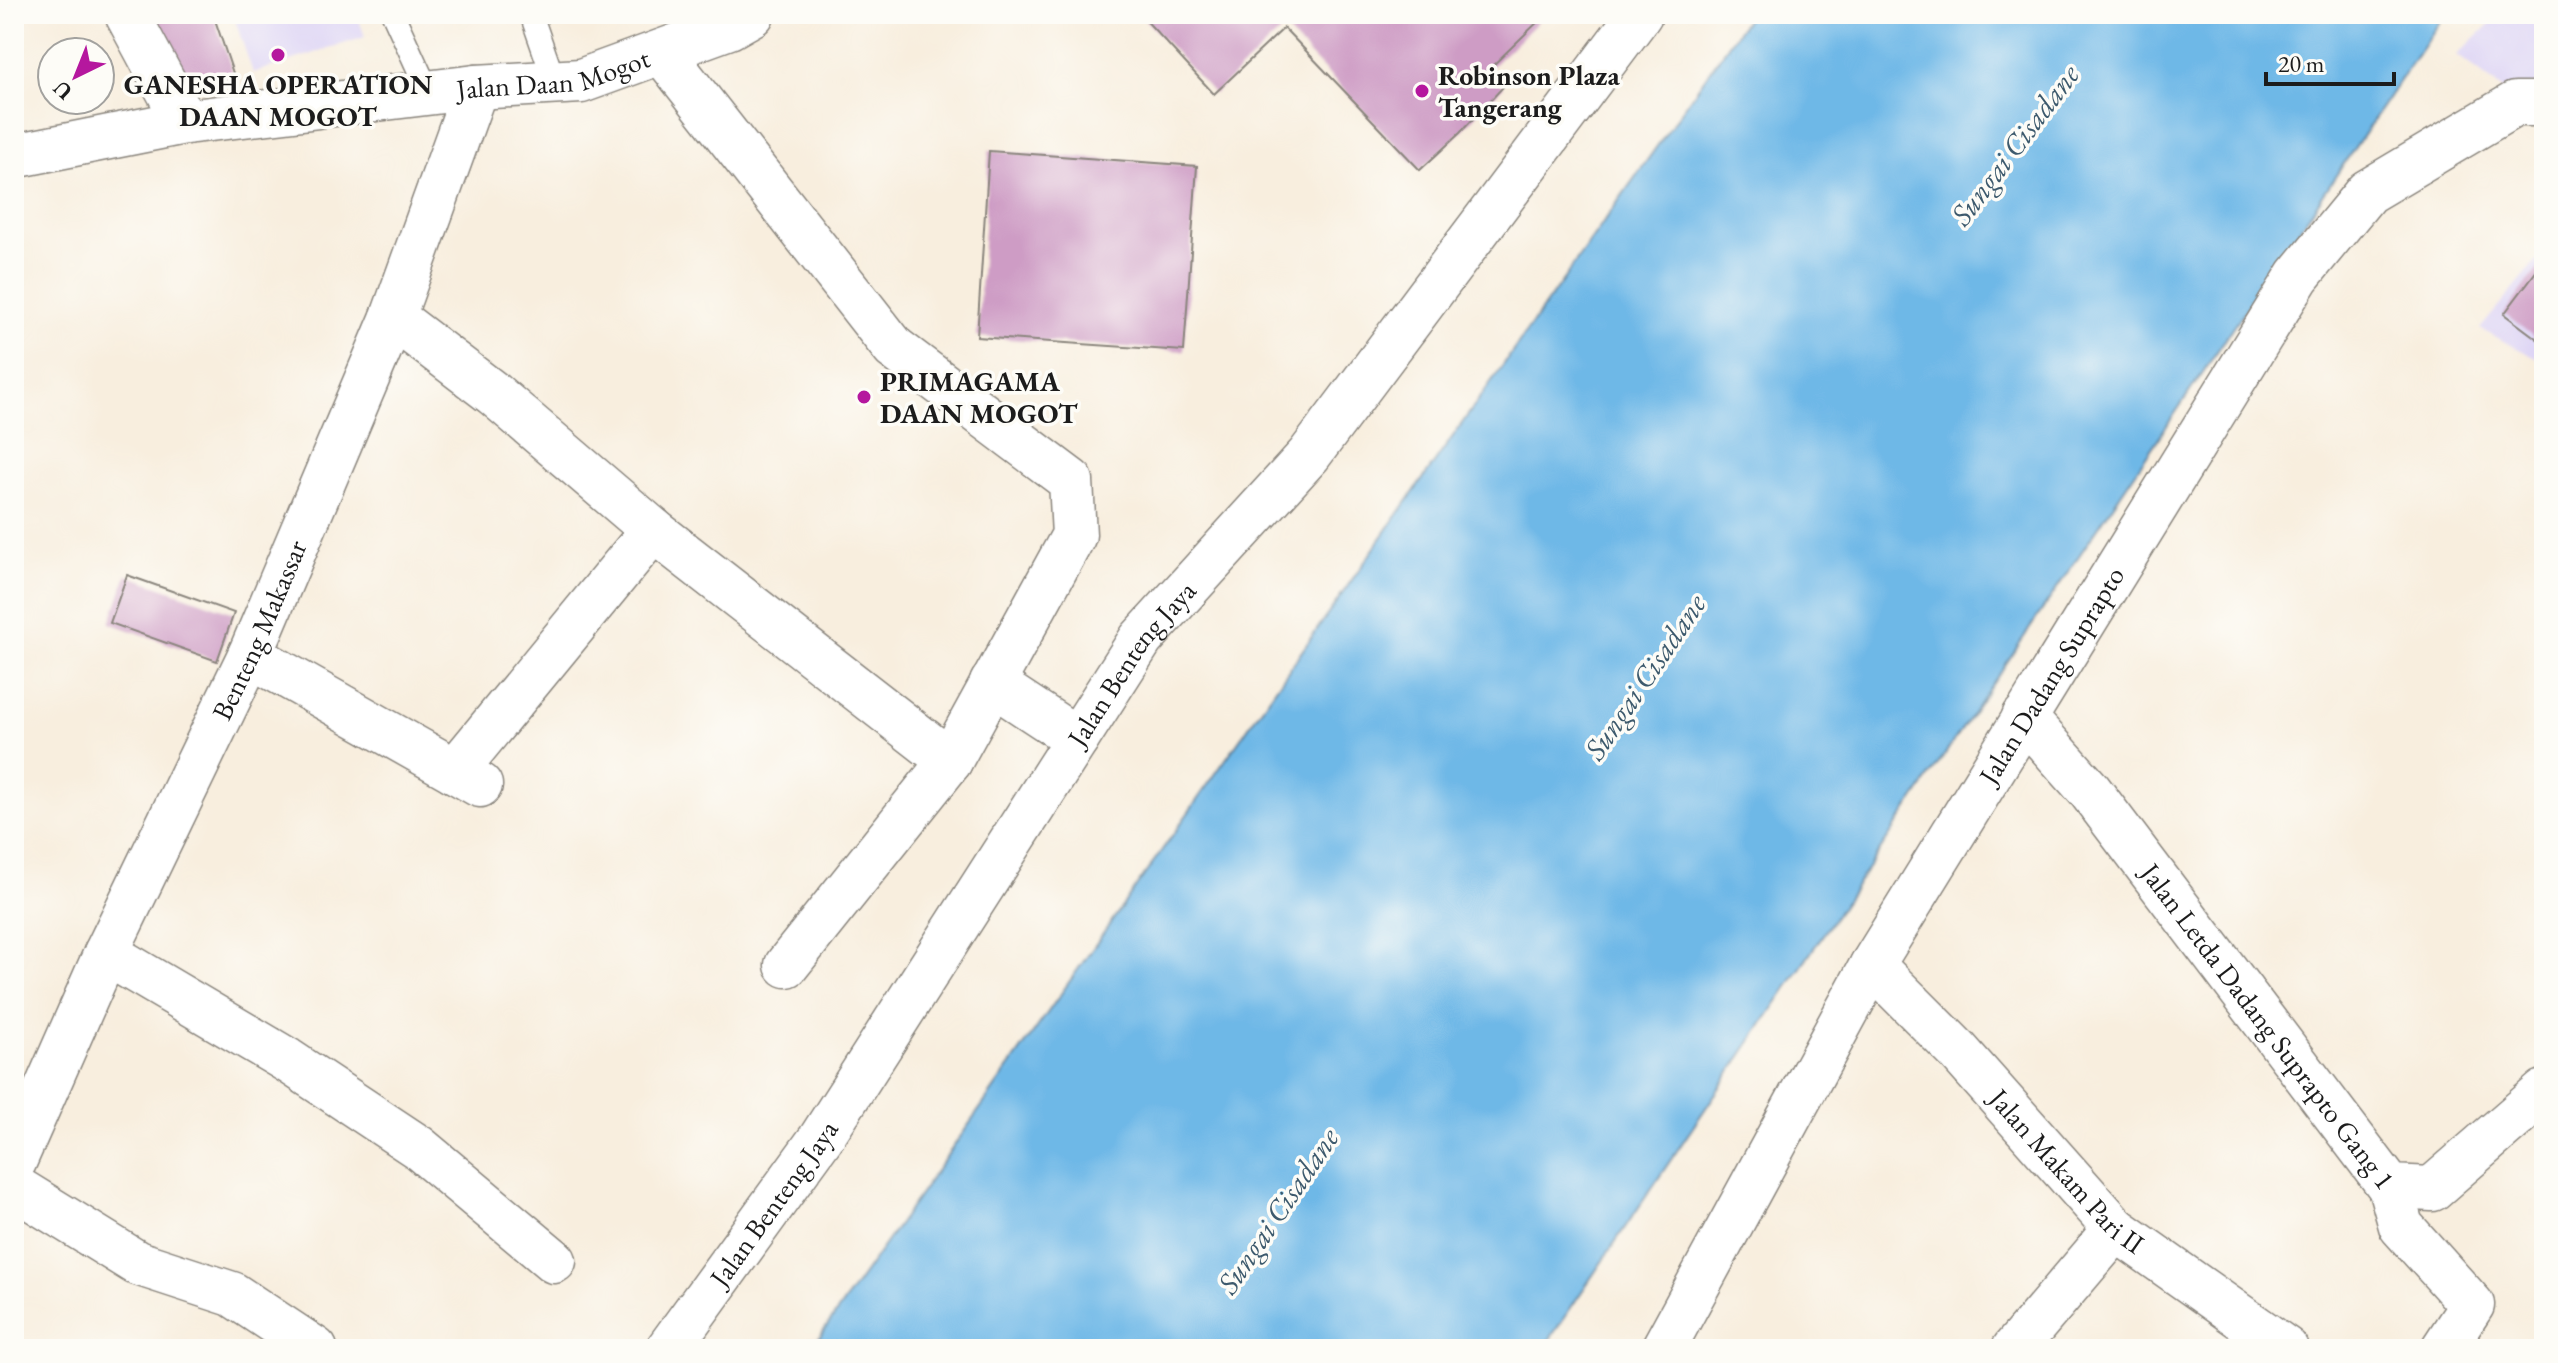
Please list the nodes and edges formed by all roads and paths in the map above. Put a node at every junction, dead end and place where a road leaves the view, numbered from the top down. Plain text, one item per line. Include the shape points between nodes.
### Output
1 (127, 14) edge
2 (393, 14) edge
3 (531, 14) edge
4 (752, 14) edge
5 (1640, 14) edge
6 (662, 52) junction
7 (555, 83) junction
8 (476, 87) junction
9 (429, 93) junction
10 (2544, 104) edge
11 (185, 122) junction
12 (14, 156) edge
13 (393, 317) junction
14 (653, 530) junction
15 (250, 655) junction
16 (992, 683) junction
17 (2024, 717) junction
18 (1077, 739) junction
19 (950, 761) junction
20 (106, 953) junction
21 (787, 965) dead end
22 (1872, 965) junction
23 (2539, 1108) edge
24 (14, 1162) edge
25 (14, 1187) edge
26 (2390, 1187) junction
27 (2116, 1229) junction
28 (554, 1261) dead end
29 (315, 1349) edge
30 (668, 1349) edge
31 (1663, 1349) edge
32 (2014, 1349) edge
33 (2286, 1349) edge
34 (2443, 1349) edge

1 - 11 main road
2 - 9 lane
3 - 7 lane
4 - 6 main road, Jalan Daan Mogot
5 - 18 main road, Jalan Benteng Jaya via 1309,455 1141,639
6 - 7 main road, Jalan Daan Mogot via 581,81
6 - 16 main road via 894,348 1071,481 1074,535
7 - 8 main road, Jalan Daan Mogot
8 - 9 main road, Jalan Daan Mogot
8 - 13 main road, Benteng Makassar
9 - 11 main road, Jalan Daan Mogot
10 - 17 main road, Jalan Dadang Suprapto via 2515,104 2367,192 2298,276
11 - 12 main road, Jalan Daan Mogot
13 - 14 main road via 494,394
13 - 15 main road, Benteng Makassar
14 - 15 main road via 469,779
14 - 19 main road
15 - 20 main road, Benteng Makassar
16 - 18 main road
16 - 19 main road
17 - 22 main road, Jalan Dadang Suprapto
17 - 26 main road, Jalan Letda Dadang Suprapto Gang 1 via 2090,791
18 - 30 main road, Jalan Benteng Jaya via 821,1138
19 - 21 main road
20 - 24 main road, Benteng Makassar
20 - 28 main road via 287,1060 418,1147
22 - 27 main road, Jalan Makam Pari II via 1957,1050
22 - 31 main road, Jalan Dadang Suprapto
23 - 26 main road, Jalan Letda Dadang Suprapto Gang 1 via 2432,1189
25 - 29 main road via 137,1263 232,1294
26 - 34 main road via 2401,1226 2472,1305
27 - 32 main road
27 - 33 main road, Jalan Makam Pari II

